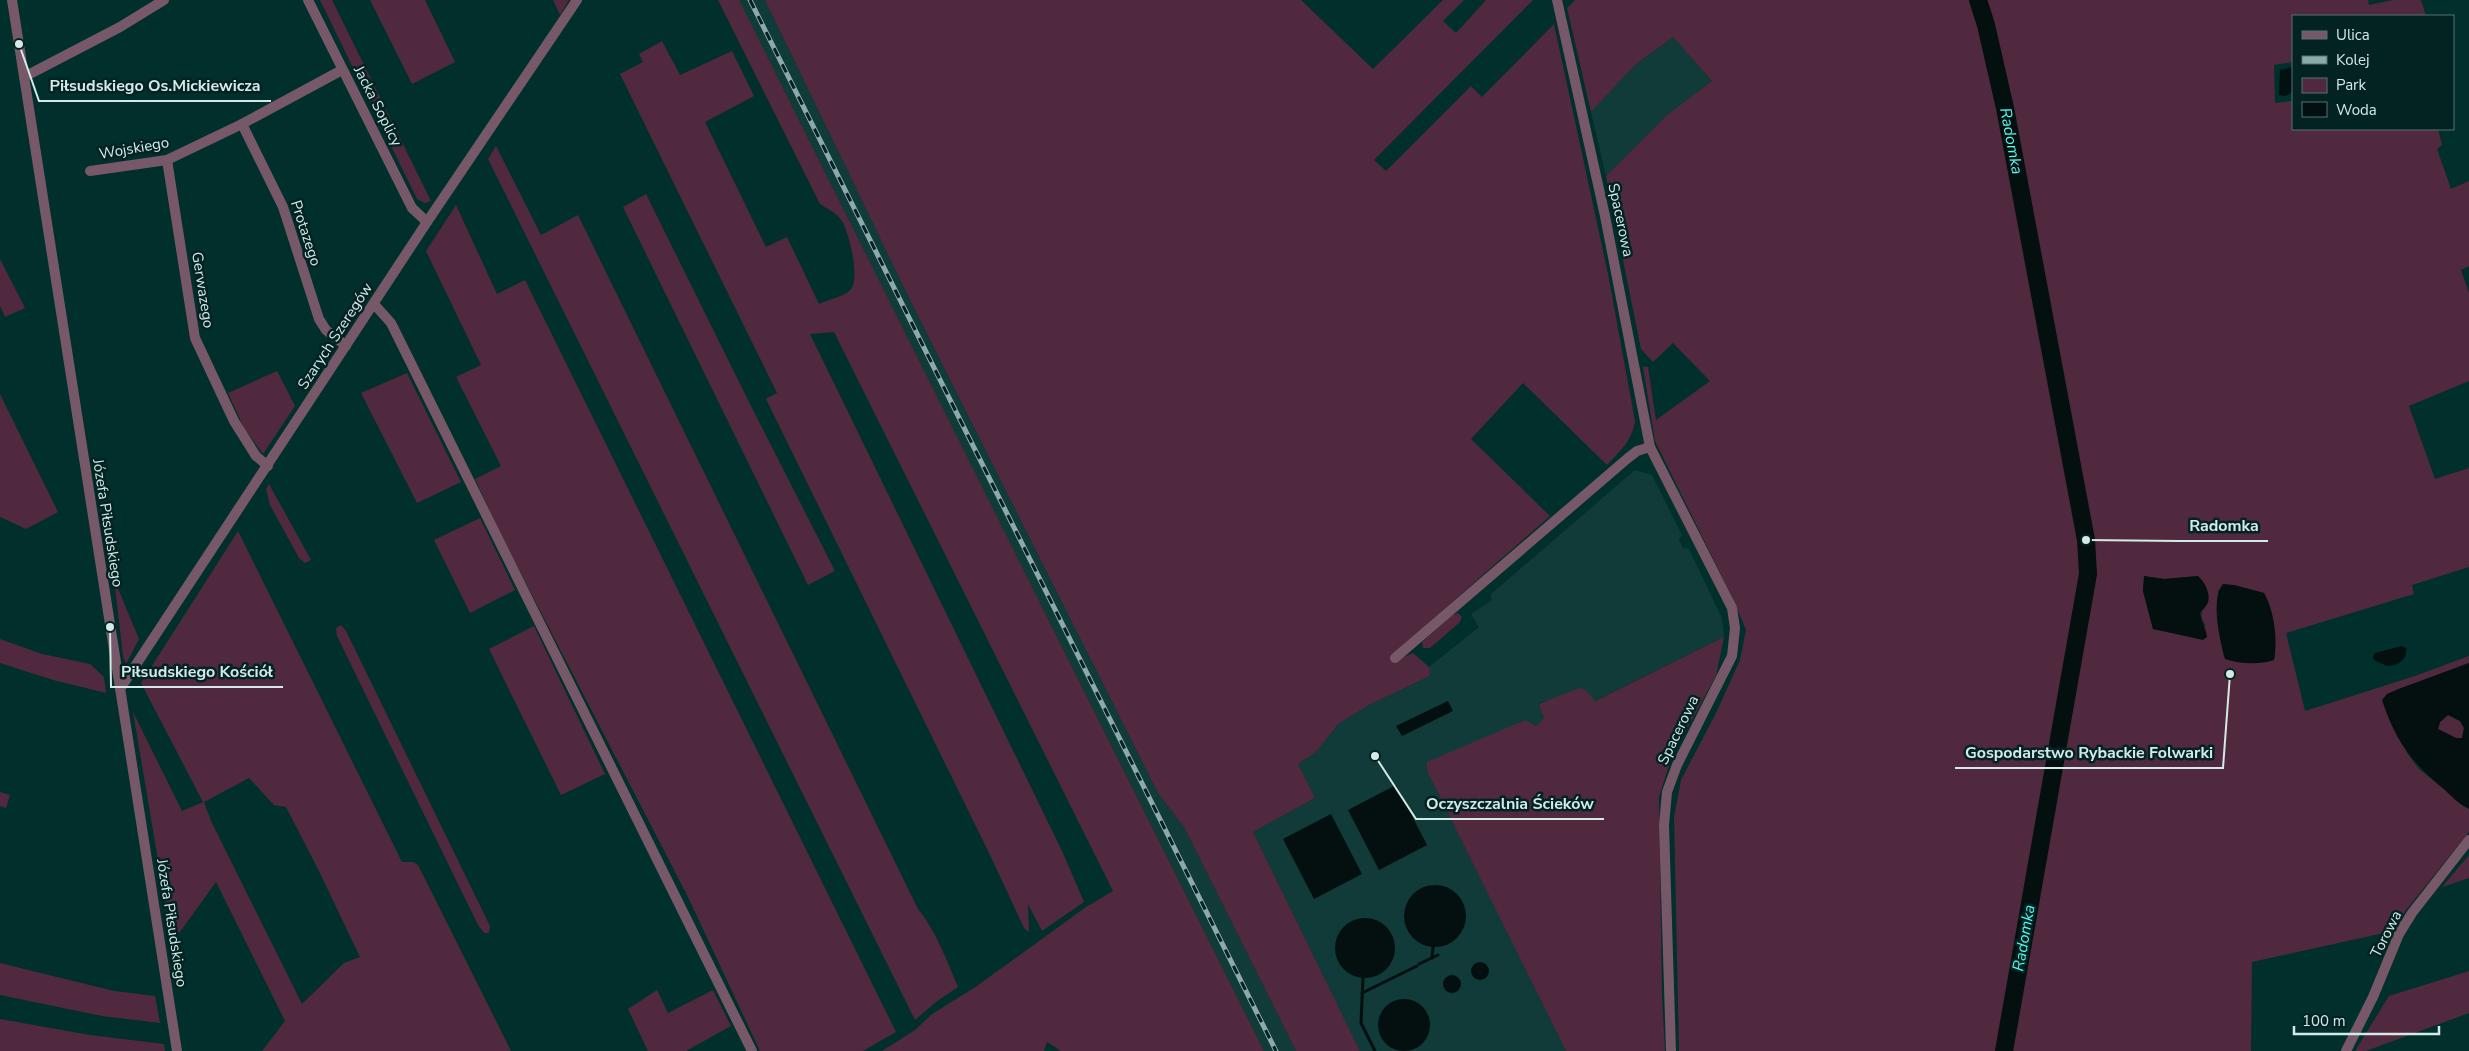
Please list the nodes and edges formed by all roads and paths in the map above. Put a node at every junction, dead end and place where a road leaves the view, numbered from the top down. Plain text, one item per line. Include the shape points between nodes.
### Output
1 (12, 0) edge
2 (164, 0) edge
3 (308, 0) edge
4 (577, 0) edge
5 (1556, 0) edge
6 (342, 70) junction
7 (24, 77) junction
8 (242, 124) junction
9 (167, 160) junction
10 (90, 171) dead end
11 (427, 222) junction
12 (374, 304) junction
13 (346, 346) junction
14 (1650, 447) junction
15 (268, 466) junction
16 (1395, 658) dead end
17 (120, 689) junction
18 (2469, 840) edge
19 (177, 1051) edge
20 (752, 1051) edge
21 (1671, 1051) edge
22 (2346, 1051) edge

1 - 7 street, Józefa Piłsudskiego
2 - 7 street
3 - 6 street, Jacka Soplicy
4 - 11 street, Szarych Szeregów
5 - 14 street, Spacerowa via 1603,207
6 - 8 street, Wojskiego
6 - 11 street, Jacka Soplicy via 412,208
7 - 17 street, Józefa Piłsudskiego
8 - 9 street, Wojskiego
8 - 13 street, Protazego via 284,207 319,319 326,330
9 - 10 street, Wojskiego
9 - 15 street, Gerwazego via 195,338 234,421 256,456
11 - 12 street, Szarych Szeregów
12 - 13 street, Szarych Szeregów
12 - 20 street via 391,323
13 - 15 street, Szarych Szeregów
14 - 16 street via 1633,454
14 - 21 street, Spacerowa via 1732,608 1735,628 1732,656 1677,764 1667,792 1664,825
15 - 17 street, Szarych Szeregów
17 - 19 street, Józefa Piłsudskiego
18 - 22 street, Torowa via 2399,934

